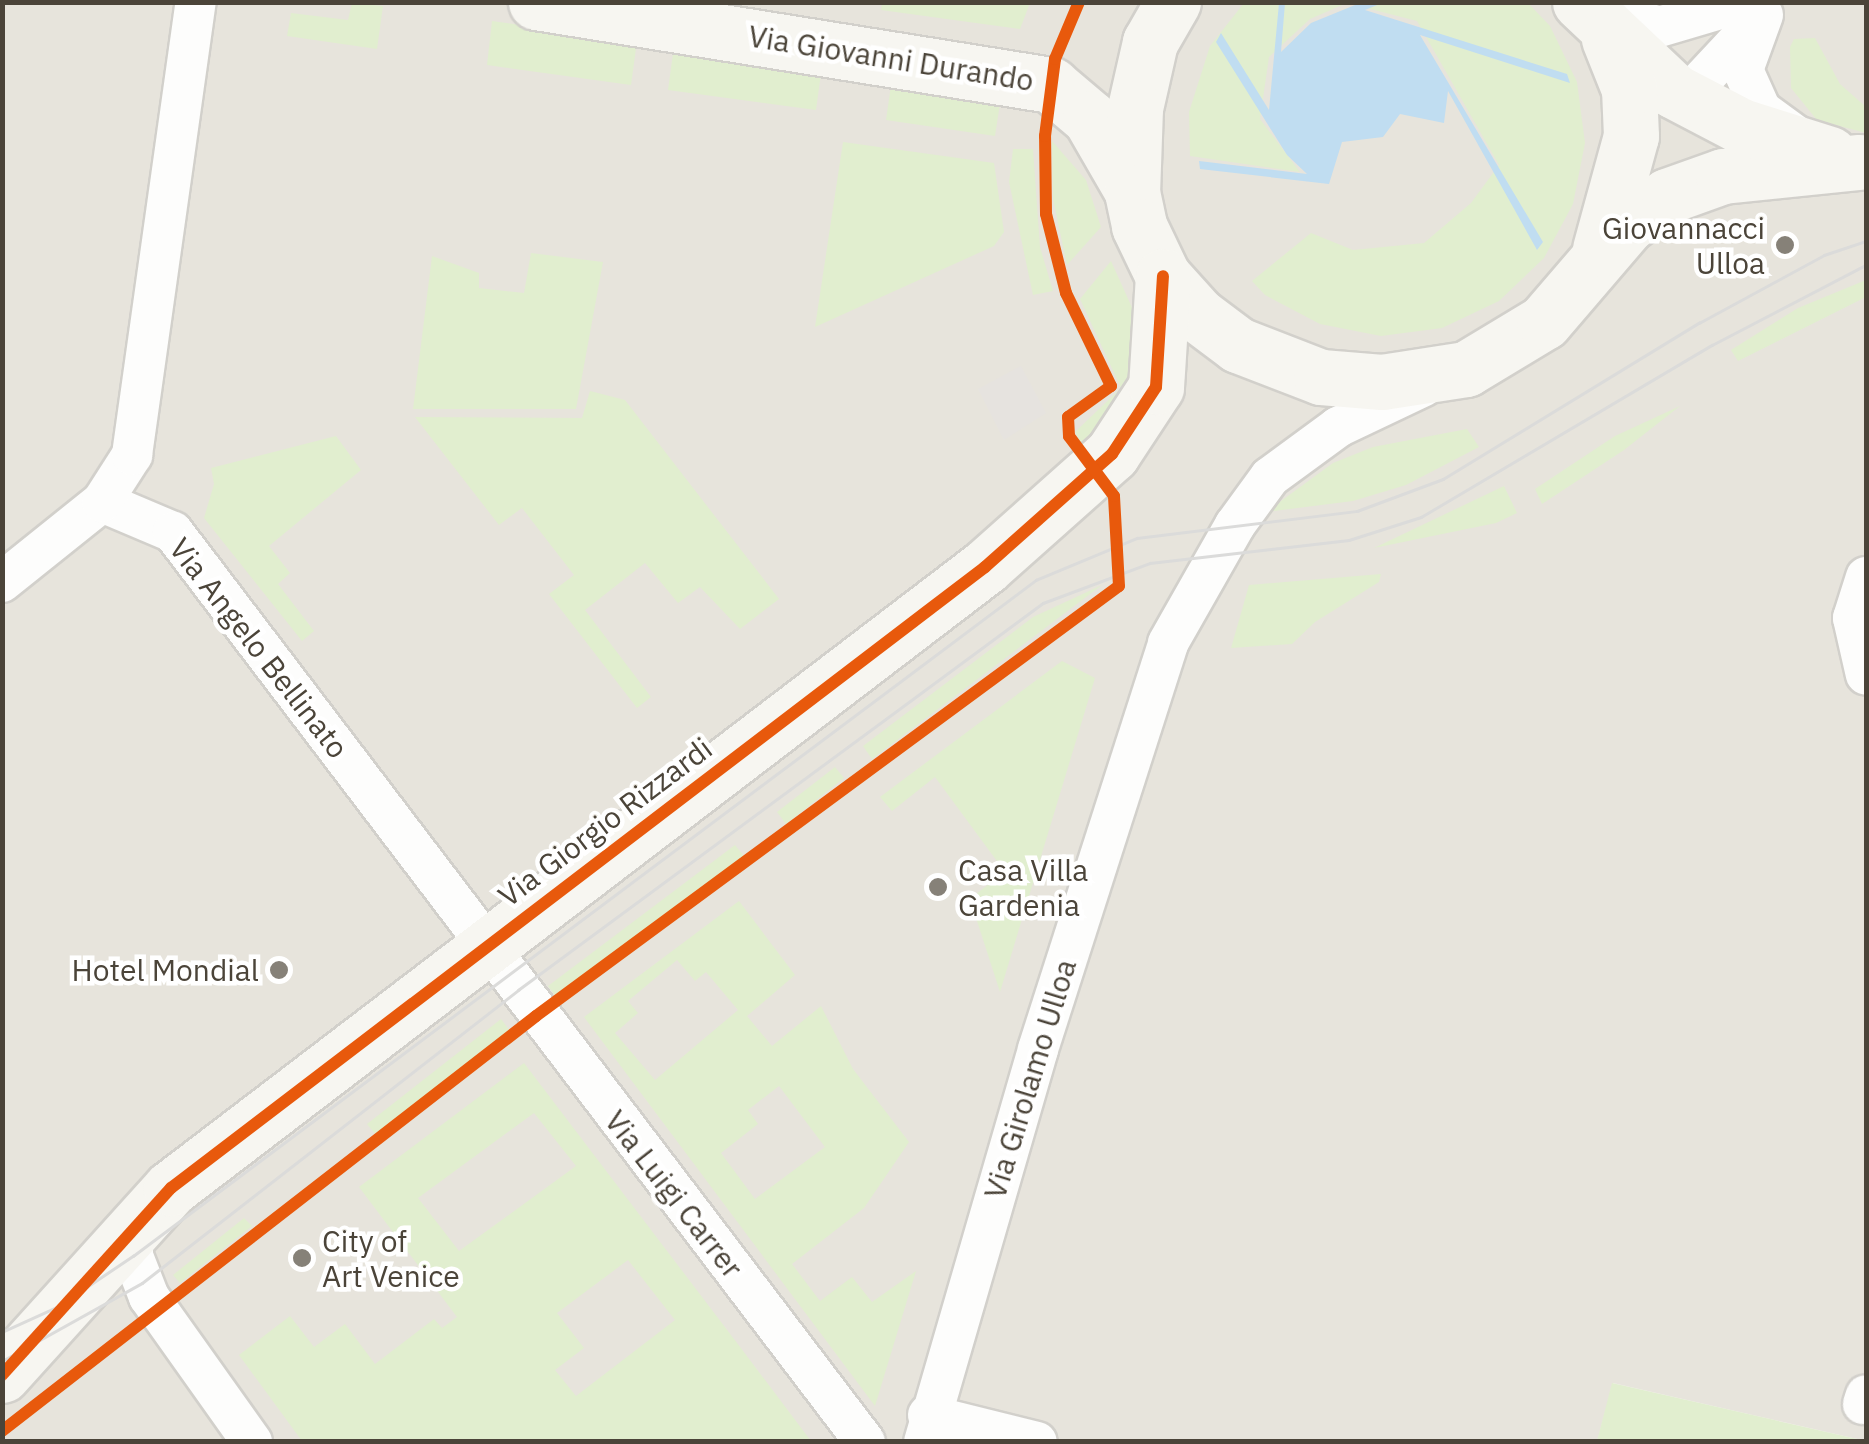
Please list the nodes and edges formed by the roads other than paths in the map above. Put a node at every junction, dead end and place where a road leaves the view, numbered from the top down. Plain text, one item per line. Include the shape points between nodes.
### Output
1 (196, 2) edge
2 (536, 2) edge
3 (1173, 2) edge
4 (1760, 7) edge
5 (1591, 11) edge
6 (1685, 98) junction
7 (1862, 163) edge
8 (1132, 192) junction
9 (1593, 260) junction
10 (1162, 276) junction
11 (1446, 375) junction
12 (102, 502) junction
13 (1866, 577) edge
14 (2, 582) edge
15 (1866, 676) edge
16 (484, 945) junction
17 (133, 1225) junction
18 (2, 1374) edge
19 (926, 1428) edge
20 (252, 1442) edge
21 (865, 1442) edge
22 (1037, 1442) edge

1 - 12 street via 132,455
2 - 8 street, Via Giovanni Durando via 1051,85 1090,118
3 - 8 street via 1140,71
4 - 5 street via 1659,27
4 - 6 street
4 - 7 street via 1743,62 1761,110 1790,133
5 - 6 street
5 - 9 street via 1622,64 1631,110 1627,164
6 - 7 street via 1763,134
6 - 9 street
7 - 9 street via 1723,176 1683,188 1626,225
8 - 10 street
9 - 11 street via 1528,336
10 - 11 street via 1220,332 1293,369 1382,382
10 - 16 street, Via Giorgio Rizzardi via 1156,387 1112,454 984,567
11 - 19 street, Via Girolamo Ulloa via 1338,427 1270,477 1234,525 1168,643
12 - 14 street
12 - 16 street, Via Angelo Bellinato via 173,532
13 - 15 street via 1853,618
16 - 17 street, Via Giorgio Rizzardi
16 - 21 street, Via Luigi Carrer
17 - 18 street, Via Giorgio Rizzardi
17 - 20 street via 142,1284
19 - 22 street

